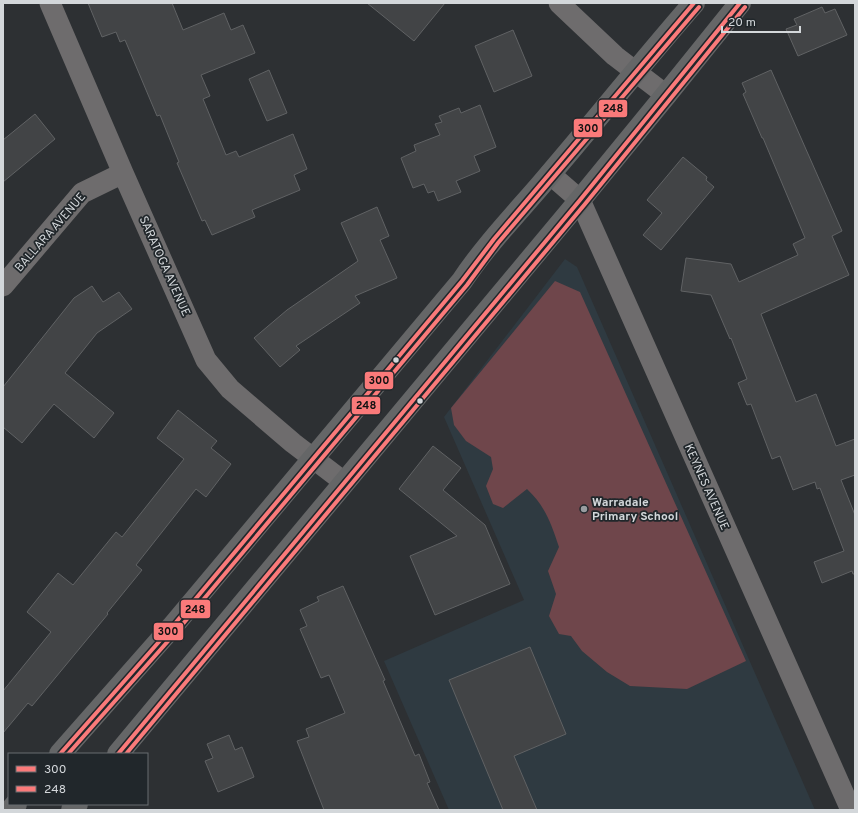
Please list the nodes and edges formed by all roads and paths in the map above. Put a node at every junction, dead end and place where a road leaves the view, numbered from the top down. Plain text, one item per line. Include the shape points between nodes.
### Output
1 (50, 3) edge
2 (559, 3) edge
3 (694, 3) edge
4 (740, 3) edge
5 (635, 72) junction
6 (666, 95) junction
7 (123, 173) junction
8 (550, 174) junction
9 (580, 200) junction
10 (3, 286) edge
11 (313, 459) junction
12 (344, 482) junction
13 (61, 753) edge
14 (119, 753) edge
15 (851, 810) edge

1 - 7 street, SARATOGA AVENUE
2 - 5 street
3 - 5 main road
4 - 6 main road
5 - 6 street
5 - 8 main road
6 - 9 main road
7 - 10 street, BALLARA AVENUE via 82,193
7 - 11 street, SARATOGA AVENUE via 206,360 230,389
8 - 9 street, KEYNES AVENUE
8 - 11 main road via 487,246 462,281
9 - 12 main road
9 - 15 street, KEYNES AVENUE
11 - 12 street, SARATOGA AVENUE
11 - 13 main road via 172,627
12 - 14 main road

